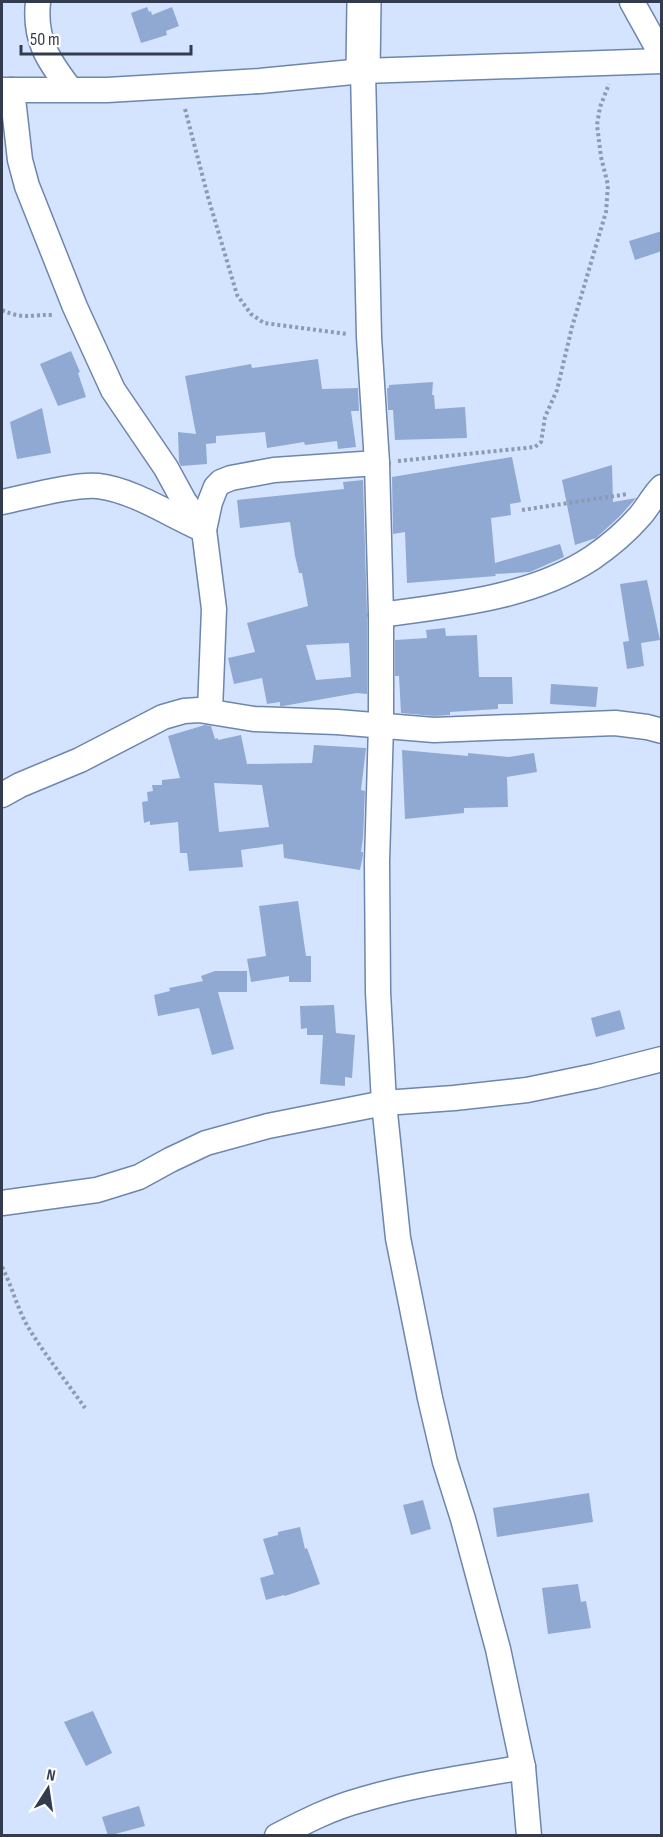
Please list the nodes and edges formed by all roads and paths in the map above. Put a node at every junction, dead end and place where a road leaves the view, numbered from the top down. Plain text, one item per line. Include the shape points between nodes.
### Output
1 (38, 2) edge
2 (363, 2) edge
3 (632, 2) edge
4 (662, 56) edge
5 (662, 61) edge
6 (616, 63) junction
7 (363, 71) junction
8 (178, 85) junction
9 (70, 89) junction
10 (7, 90) edge
11 (2, 309) edge
12 (82, 322) junction
13 (369, 337) junction
14 (377, 463) junction
15 (660, 488) edge
16 (2, 502) edge
17 (522, 510) dead end
18 (204, 530) junction
19 (381, 615) junction
20 (210, 711) junction
21 (381, 725) junction
22 (662, 731) edge
23 (2, 795) edge
24 (662, 1059) edge
25 (384, 1103) junction
26 (2, 1203) edge
27 (2, 1267) edge
28 (85, 1408) dead end
29 (523, 1767) junction
30 (277, 1836) edge
31 (529, 1836) edge

1 - 9 street via 42,48
2 - 7 street
3 - 4 street
5 - 6 street
6 - 7 street
6 - 14 path via 597,125 608,185 606,212 541,442 535,447
7 - 8 street
7 - 13 street
8 - 9 street
8 - 13 path via 237,295 244,306 264,323
9 - 10 street
10 - 12 street via 27,186
11 - 12 path via 33,317 68,316
12 - 18 street via 113,390
13 - 14 street
14 - 18 street via 274,470 231,478 216,487
14 - 19 street
15 - 17 path
15 - 19 street via 639,517 616,538 592,558 564,573 519,590
16 - 18 street via 97,486 122,492
18 - 20 street via 214,609
19 - 21 street
20 - 21 street via 254,718
20 - 23 street via 184,711 164,717
21 - 22 street via 434,730 615,723
21 - 25 street via 378,992
24 - 25 street via 527,1089
25 - 26 street via 235,1134 206,1143 139,1177 97,1190
25 - 29 street via 398,1238 430,1398 498,1649
27 - 28 path via 27,1325
29 - 30 street via 360,1800 319,1814
29 - 31 street

